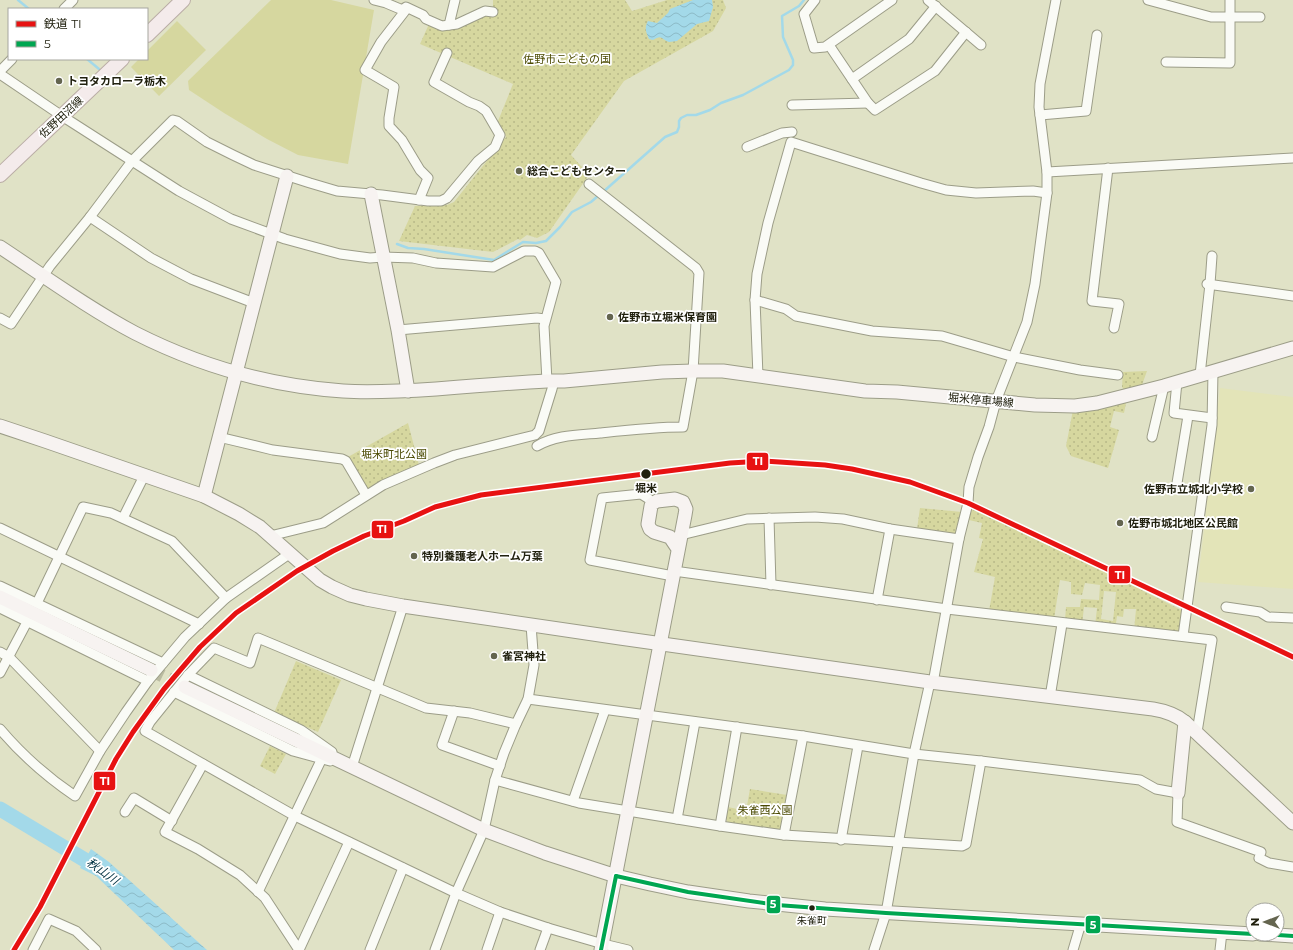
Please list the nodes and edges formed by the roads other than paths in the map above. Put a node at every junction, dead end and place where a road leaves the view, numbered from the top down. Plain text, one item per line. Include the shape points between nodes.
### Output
1 (73, 0) edge
2 (183, 0) edge
3 (374, 0) edge
4 (455, 0) edge
5 (815, 0) edge
6 (892, 0) edge
7 (928, 0) edge
8 (1056, 0) edge
9 (1148, 0) edge
10 (1230, 0) edge
11 (1162, 2) edge
12 (936, 6) junction
13 (65, 8) edge
14 (402, 10) junction
15 (493, 12) dead end
16 (1230, 17) junction
17 (1260, 17) dead end
18 (449, 25) junction
19 (966, 32) junction
20 (148, 34) edge
21 (1097, 35) dead end
22 (829, 45) junction
23 (982, 45) dead end
24 (447, 53) dead end
25 (11, 60) edge
26 (121, 60) edge
27 (1166, 62) dead end
28 (0, 72) edge
29 (852, 79) junction
30 (868, 103) junction
31 (792, 105) dead end
32 (1040, 115) junction
33 (62, 116) junction
34 (792, 132) dead end
35 (747, 147) dead end
36 (1293, 158) edge
37 (132, 161) junction
38 (1108, 168) junction
39 (1047, 172) junction
40 (0, 175) edge
41 (287, 176) junction
42 (589, 184) dead end
43 (1047, 193) junction
44 (372, 194) junction
45 (419, 200) junction
46 (90, 216) junction
47 (272, 234) junction
48 (0, 247) edge
49 (1212, 256) dead end
50 (383, 257) junction
51 (43, 275) junction
52 (1209, 284) junction
53 (1293, 296) edge
54 (755, 300) junction
55 (254, 303) junction
56 (0, 318) edge
57 (545, 319) junction
58 (1114, 328) dead end
59 (398, 330) junction
60 (1293, 348) edge
61 (1014, 356) junction
62 (693, 371) junction
63 (1213, 372) junction
64 (236, 373) junction
65 (1118, 375) dead end
66 (1200, 375) junction
67 (758, 376) junction
68 (551, 381) junction
69 (1177, 382) junction
70 (1164, 386) junction
71 (408, 391) junction
72 (996, 401) junction
73 (1188, 416) junction
74 (1212, 418) junction
75 (0, 426) edge
76 (219, 437) junction
77 (1152, 437) dead end
78 (536, 446) dead end
79 (144, 476) junction
80 (1177, 483) dead end
81 (366, 495) junction
82 (204, 496) junction
83 (652, 504) junction
84 (123, 518) junction
85 (769, 518) junction
86 (0, 528) edge
87 (890, 529) junction
88 (270, 536) junction
89 (676, 536) junction
90 (959, 539) junction
91 (289, 554) junction
92 (59, 557) junction
93 (674, 573) junction
94 (771, 585) junction
95 (0, 586) edge
96 (0, 597) edge
97 (226, 598) junction
98 (877, 600) junction
99 (37, 603) junction
100 (403, 606) junction
101 (1226, 607) dead end
102 (0, 608) edge
103 (947, 609) junction
104 (1293, 618) edge
105 (27, 622) junction
106 (199, 624) junction
107 (531, 624) junction
108 (1062, 624) junction
109 (1184, 636) junction
110 (660, 644) junction
111 (0, 652) edge
112 (9, 657) junction
113 (163, 663) junction
114 (0, 673) edge
115 (150, 676) junction
116 (932, 682) junction
117 (182, 685) junction
118 (377, 688) junction
119 (1050, 696) junction
120 (528, 699) junction
121 (605, 710) junction
122 (454, 711) junction
123 (647, 715) junction
124 (695, 722) junction
125 (1185, 722) junction
126 (516, 724) junction
127 (737, 728) junction
128 (0, 729) edge
129 (1197, 732) junction
130 (803, 736) junction
131 (858, 746) junction
132 (100, 751) junction
133 (914, 754) junction
134 (323, 757) junction
135 (982, 761) junction
136 (204, 764) junction
137 (500, 766) junction
138 (352, 767) junction
139 (495, 780) junction
140 (1178, 793) junction
141 (572, 801) junction
142 (628, 810) junction
143 (125, 812) dead end
144 (295, 816) junction
145 (678, 820) junction
146 (172, 821) junction
147 (1293, 823) edge
148 (720, 826) junction
149 (484, 830) junction
150 (784, 835) junction
151 (841, 840) junction
152 (349, 842) junction
153 (898, 843) junction
154 (1293, 867) edge
155 (403, 868) junction
156 (616, 876) junction
157 (258, 892) junction
158 (456, 893) junction
159 (500, 912) junction
160 (886, 913) junction
161 (1081, 923) junction
162 (548, 928) junction
163 (1222, 932) junction
164 (1245, 933) edge
165 (602, 947) edge
166 (33, 950) edge
167 (96, 950) edge
168 (299, 950) edge
169 (370, 950) edge
170 (435, 950) edge
171 (486, 950) edge
172 (540, 950) edge
173 (628, 950) edge
174 (874, 950) edge
175 (1072, 950) edge
176 (1220, 950) edge

1 - 13 street
2 - 20 main road
3 - 14 street via 386,2
4 - 18 street
5 - 22 street via 804,14 814,48
6 - 22 street
7 - 12 street
8 - 32 street via 1040,84
9 - 11 street
10 - 16 street
11 - 16 street via 1211,17
12 - 19 street
12 - 29 street via 909,39
14 - 18 street via 406,8 442,26
14 - 45 street via 405,11 381,42 365,70 394,87 390,129 402,140 420,170 428,178
15 - 18 street via 485,11
16 - 17 street
16 - 27 street via 1230,63
19 - 23 street
19 - 30 street via 935,71 875,110
21 - 32 street via 1086,111
22 - 29 street
24 - 45 street via 434,82 480,106 500,134 495,147 478,160 447,198 436,201
25 - 28 street
26 - 33 main road, 佐野田沼線
28 - 33 street
29 - 30 street
30 - 31 street
32 - 39 street
33 - 37 street
33 - 40 main road, 佐野田沼線
34 - 35 street via 782,133
36 - 38 street
37 - 41 street via 173,120 233,155
37 - 46 street
37 - 47 street via 179,191 231,219
38 - 39 street
38 - 58 street via 1092,301 1119,304
39 - 43 street
41 - 44 street via 337,191
41 - 47 street
42 - 62 street via 696,268 699,273
43 - 54 street via 976,193 946,190 791,142 762,248
43 - 61 street via 1035,284 1027,322
44 - 45 street
44 - 50 street
46 - 51 street
46 - 55 street via 151,258 191,279
47 - 50 street via 340,254
47 - 55 street
48 - 51 street, 堀米停車場線
49 - 52 street
50 - 57 street via 493,267 524,250 535,251 539,253 556,282
50 - 59 street
51 - 56 street via 12,324
51 - 64 street, 堀米停車場線 via 134,332 181,354
52 - 53 street
52 - 66 street
54 - 61 street via 786,309 796,316 872,331 942,336
54 - 67 street
55 - 64 street
57 - 59 street
57 - 68 street
59 - 71 street
60 - 63 street, 堀米停車場線
61 - 65 street
61 - 72 street
62 - 67 street, 堀米停車場線 via 723,371
62 - 68 street, 堀米停車場線
62 - 78 street via 684,427 656,427 577,435 546,440
63 - 66 street, 堀米停車場線
63 - 74 street
64 - 71 street, 堀米停車場線 via 271,382 322,389 363,392
64 - 76 street
66 - 69 street, 堀米停車場線
67 - 72 street, 堀米停車場線 via 865,391
68 - 71 street, 堀米停車場線
68 - 81 street via 552,389 539,431 535,435 455,455 383,484
69 - 70 street, 堀米停車場線
69 - 73 street via 1174,413
70 - 72 street, 堀米停車場線 via 1075,406
70 - 77 street
72 - 90 street via 970,487
73 - 74 street
73 - 80 street
74 - 109 street
75 - 79 street
76 - 81 street via 273,450 342,459 346,461
76 - 82 street
79 - 82 street
79 - 84 street
81 - 88 street via 323,523
82 - 88 street via 239,514
83 - 89 street via 648,524 650,529
83 - 89 street via 675,499 685,504 685,515
83 - 93 street via 641,494 602,498 590,560
84 - 92 street via 83,507
84 - 97 street via 172,541
85 - 87 street via 843,518
85 - 89 street via 747,518
85 - 94 street
86 - 92 street
87 - 90 street
87 - 98 street
88 - 91 street
89 - 93 street via 678,549
90 - 103 street
91 - 97 street
91 - 100 street via 332,587 350,595
92 - 99 street
92 - 106 street
93 - 94 street
93 - 110 street
94 - 98 street
95 - 99 street
96 - 115 street
97 - 106 street
98 - 103 street
99 - 113 street
100 - 107 street
100 - 118 street
101 - 104 street via 1260,612 1268,617
102 - 105 street
103 - 108 street
103 - 116 street
105 - 112 street
105 - 115 street
106 - 113 street
107 - 110 street
107 - 120 street via 534,665
108 - 109 street
108 - 119 street
109 - 129 street via 1212,640
110 - 116 street
110 - 123 street
111 - 112 street
112 - 114 street
112 - 132 street
113 - 115 street
115 - 132 street
116 - 119 street
116 - 133 street
117 - 118 street via 214,648 250,663 258,638
117 - 134 street
117 - 136 street via 144,731
117 - 138 street via 301,730
118 - 122 street via 426,708
118 - 138 street
119 - 125 street via 1153,709 1178,716
120 - 121 street
120 - 126 street
121 - 123 street
121 - 141 street
122 - 126 street
122 - 137 street via 442,745
123 - 124 street
123 - 142 street
124 - 127 street
124 - 145 street
125 - 129 street
125 - 140 street
126 - 137 street
127 - 130 street
127 - 148 street
128 - 132 street via 54,782 75,796
129 - 147 street
130 - 131 street
130 - 150 street
131 - 133 street
131 - 151 street
133 - 135 street
133 - 153 street
134 - 138 street
134 - 144 street
135 - 140 street via 1140,780 1156,789
135 - 153 street via 966,844 962,846
136 - 144 street
136 - 146 street
137 - 139 street
138 - 149 street
139 - 141 street
139 - 149 street
140 - 154 street via 1177,822 1261,852 1259,858 1269,863
141 - 142 street
142 - 145 street
142 - 156 street
143 - 146 street via 134,798
144 - 152 street
144 - 157 street
145 - 148 street
146 - 157 street via 165,832 240,875
148 - 150 street
149 - 156 street
149 - 158 street
150 - 151 street
151 - 153 street
152 - 155 street
152 - 168 street
153 - 160 street
155 - 158 street
155 - 169 street
156 - 160 street via 688,892 777,905
156 - 165 street
157 - 168 street via 266,898
158 - 159 street
158 - 170 street
159 - 162 street
159 - 171 street
160 - 161 street
160 - 174 street
161 - 163 street
161 - 175 street
162 - 165 street
162 - 172 street
163 - 164 street
163 - 176 street
165 - 173 street
166 - 167 street via 49,919 76,931

